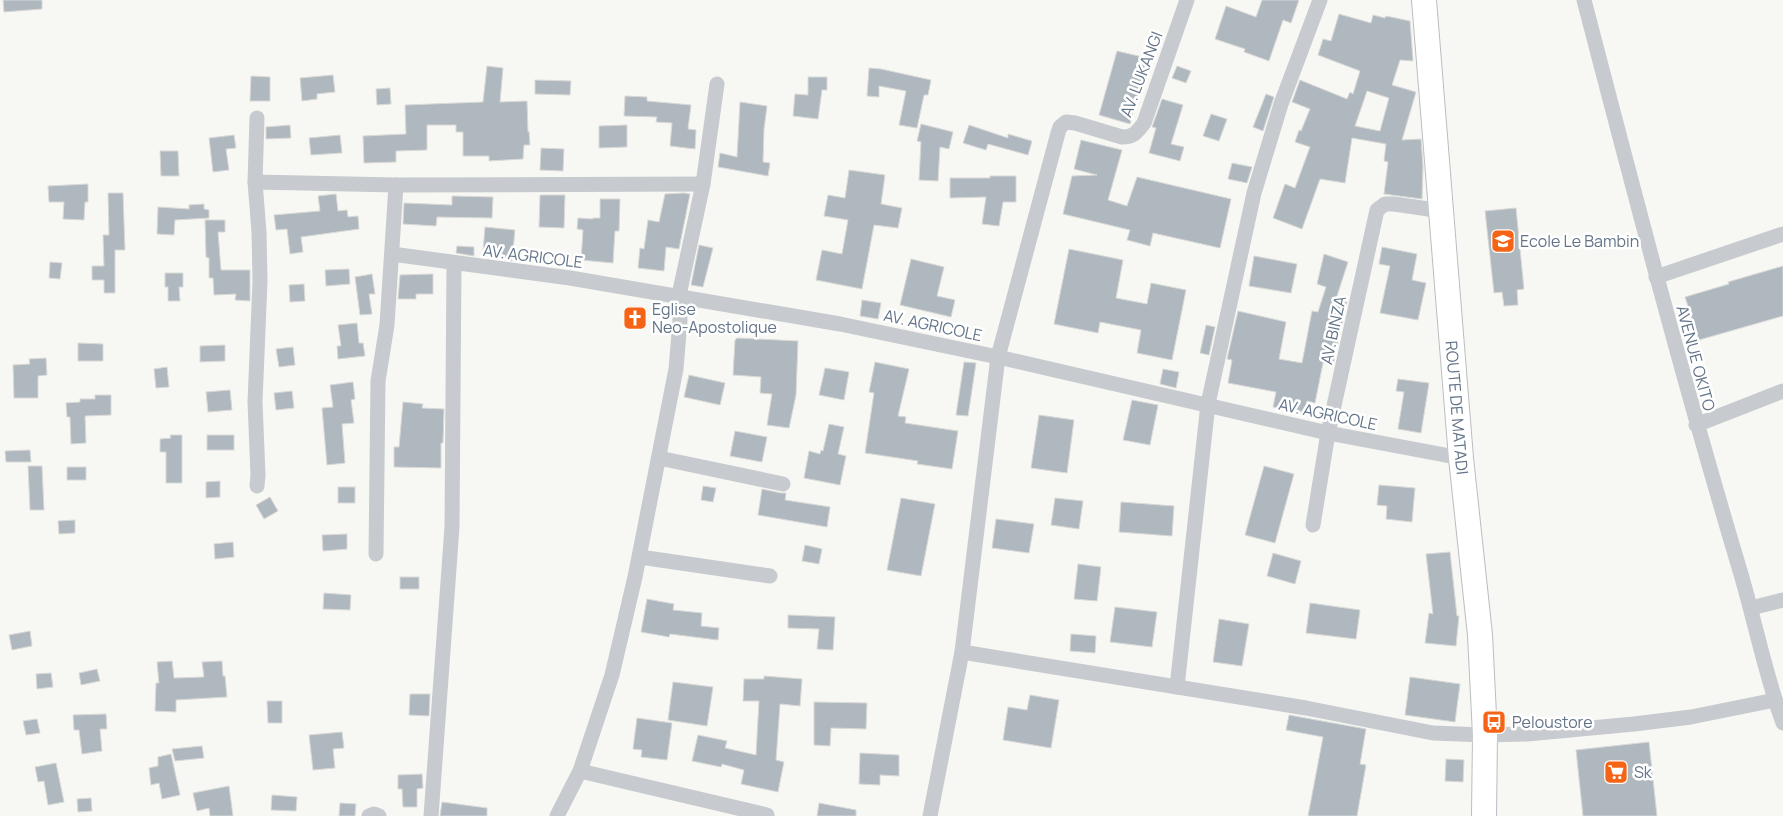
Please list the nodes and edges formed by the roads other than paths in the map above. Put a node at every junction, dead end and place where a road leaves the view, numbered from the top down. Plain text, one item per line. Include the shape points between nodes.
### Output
1 (1187, 0) edge
2 (1320, 0) edge
3 (1424, 0) edge
4 (1584, 0) edge
5 (717, 84) dead end
6 (256, 118) dead end
7 (254, 182) junction
8 (703, 184) junction
9 (396, 185) junction
10 (1442, 211) junction
11 (1783, 234) edge
12 (392, 254) junction
13 (454, 264) junction
14 (1656, 277) junction
15 (679, 295) junction
16 (998, 357) junction
17 (1783, 391) edge
18 (1208, 404) junction
19 (1696, 425) junction
20 (1328, 433) junction
21 (659, 458) junction
22 (1461, 458) junction
23 (783, 484) dead end
24 (256, 486) dead end
25 (1313, 525) dead end
26 (376, 554) dead end
27 (640, 557) junction
28 (770, 576) dead end
29 (1783, 600) edge
30 (1751, 608) junction
31 (962, 652) junction
32 (1177, 687) junction
33 (1775, 700) junction
34 (1783, 723) edge
35 (1485, 735) junction
36 (580, 771) junction
37 (767, 815) edge
38 (369, 816) edge
39 (379, 816) edge
40 (431, 816) edge
41 (557, 816) edge
42 (930, 816) edge
43 (1484, 816) edge

1 - 16 street, AV. LUKANGI via 1144,123 1136,134 1122,136 1066,122 1060,127
2 - 18 street via 1281,104 1254,193
3 - 10 main road, ROUTE DE MATADI
4 - 14 street, AVENUE OKITO
5 - 8 street
6 - 7 street
7 - 9 street
7 - 24 street via 260,281 254,402
8 - 9 street
8 - 15 street
9 - 12 street
10 - 20 street, AV. BINZA via 1394,204 1385,204 1377,210
10 - 22 main road, ROUTE DE MATADI
11 - 14 street
12 - 13 street, AV. AGRICOLE
12 - 26 street via 387,325 378,381
13 - 15 street, AV. AGRICOLE
13 - 40 street via 452,527
14 - 19 street, AVENUE OKITO
15 - 16 street, AV. AGRICOLE
15 - 21 street via 676,369
16 - 18 street, AV. AGRICOLE
16 - 31 street
17 - 19 street
18 - 20 street, AV. AGRICOLE
18 - 32 street
19 - 30 street, AVENUE OKITO
20 - 22 street, AV. AGRICOLE
20 - 25 street, AV. BINZA
21 - 23 street
21 - 27 street
22 - 35 main road, ROUTE DE MATADI via 1480,635
27 - 28 street
27 - 36 street via 612,674
29 - 30 street
30 - 33 street, AVENUE OKITO
31 - 32 street
31 - 42 street
32 - 35 street via 1433,733
33 - 34 street, AVENUE OKITO
33 - 35 street via 1662,721
35 - 43 main road, ROUTE DE MATADI
36 - 37 street
36 - 41 street
38 - 39 street

